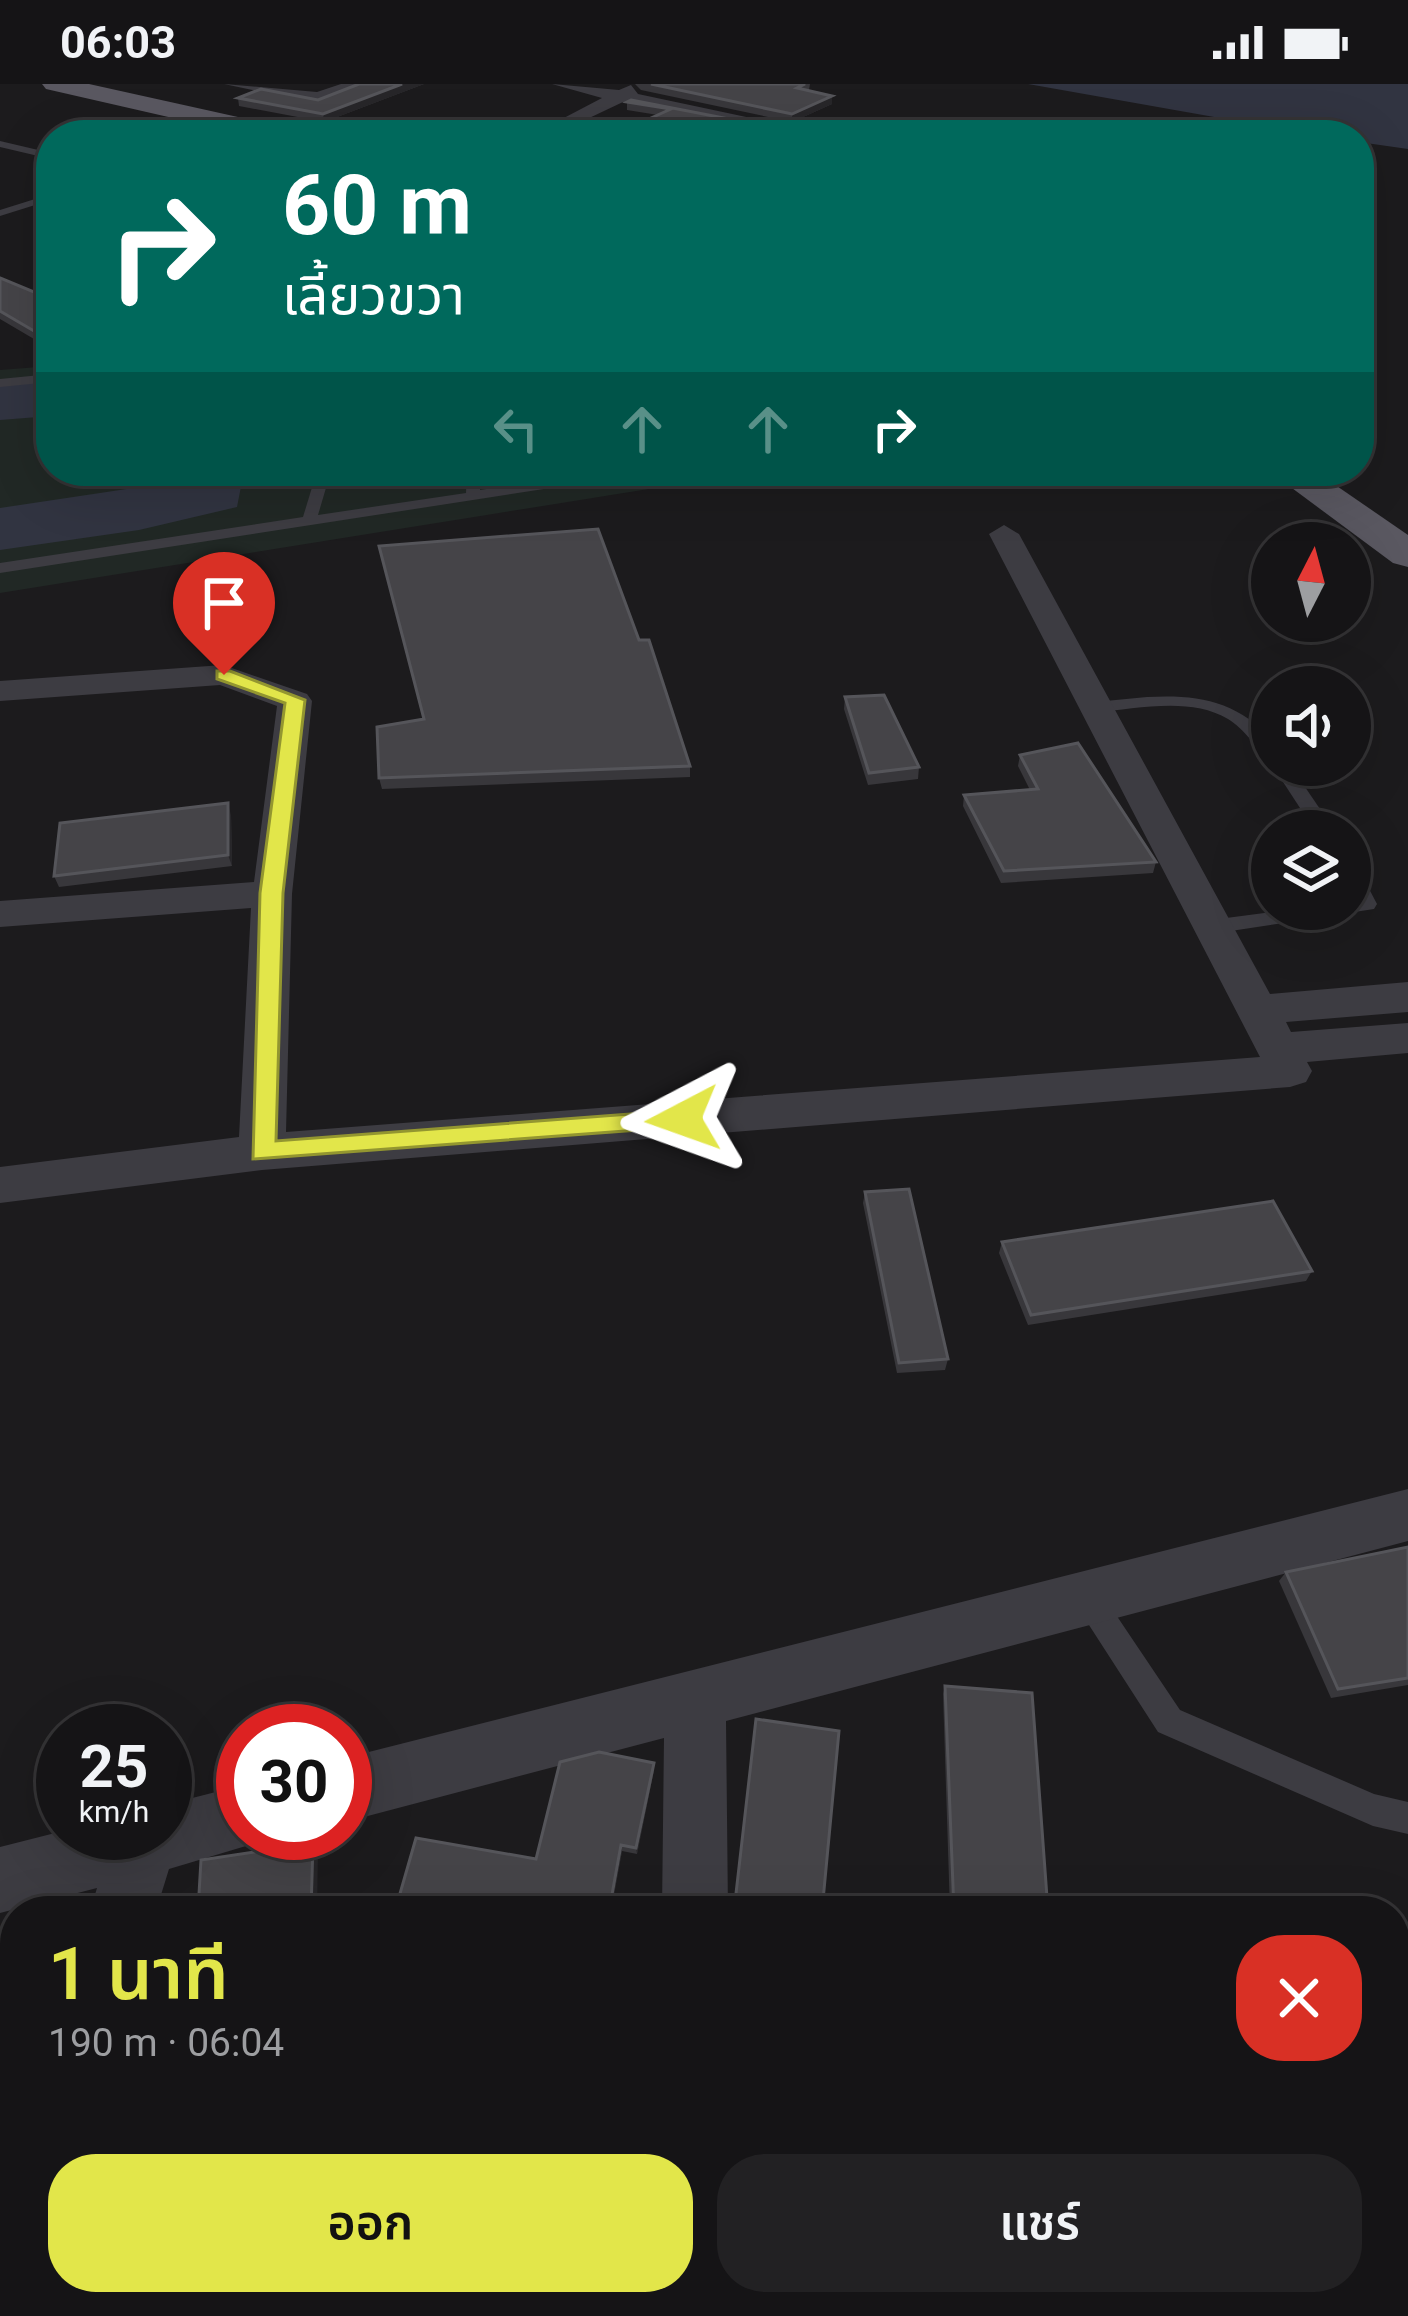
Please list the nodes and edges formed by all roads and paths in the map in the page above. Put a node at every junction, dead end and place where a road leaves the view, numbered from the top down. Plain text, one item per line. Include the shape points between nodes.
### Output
1 (55, 84) edge
2 (233, 84) edge
3 (359, 84) edge
4 (561, 84) edge
5 (650, 84) edge
6 (21, 93) dead end
7 (625, 94) junction
8 (132, 120) edge
9 (211, 120) edge
10 (569, 120) edge
11 (750, 120) edge
12 (0, 143) edge
13 (36, 152) edge
14 (36, 202) edge
15 (0, 213) edge
16 (36, 379) edge
17 (0, 383) edge
18 (319, 486) edge
19 (473, 486) edge
20 (538, 486) edge
21 (1311, 486) edge
22 (473, 496) junction
23 (309, 520) junction
24 (1004, 534) dead end
25 (1408, 554) edge
26 (0, 568) edge
27 (0, 691) edge
28 (1095, 707) junction
29 (1251, 727) edge
30 (272, 893) junction
31 (0, 914) edge
32 (1251, 922) edge
33 (1211, 928) junction
34 (1408, 997) edge
35 (1267, 1030) junction
36 (1408, 1038) edge
37 (262, 1152) junction
38 (0, 1185) edge
39 (1408, 1515) edge
40 (1088, 1598) junction
41 (694, 1700) junction
42 (372, 1783) edge
43 (1408, 1818) edge
44 (78, 1860) edge
45 (139, 1860) edge
46 (0, 1880) edge
47 (128, 1896) edge
48 (695, 1896) edge

1 - 9 main road
2 - 3 street via 318,98
4 - 7 street
5 - 7 street
6 - 8 main road
7 - 10 street
7 - 11 street
12 - 13 lane
14 - 15 lane
16 - 17 lane
18 - 23 lane
19 - 22 lane
20 - 22 lane
21 - 25 main road
22 - 23 lane
23 - 26 lane
24 - 28 street
27 - 30 street via 224,675 295,700
28 - 29 lane via 1216,702
28 - 33 street
30 - 31 street
30 - 37 street
32 - 33 lane
33 - 35 street
34 - 35 street
35 - 36 street
35 - 37 street via 1290,1072
37 - 38 street
39 - 40 street
40 - 41 street
40 - 43 lane via 1169,1720
41 - 42 street
41 - 48 street
44 - 46 street
45 - 47 street

